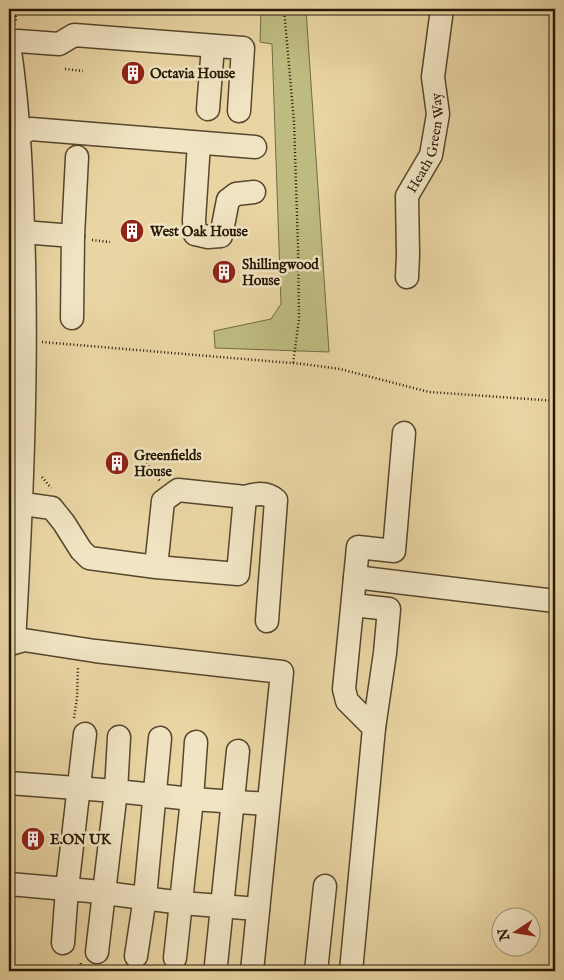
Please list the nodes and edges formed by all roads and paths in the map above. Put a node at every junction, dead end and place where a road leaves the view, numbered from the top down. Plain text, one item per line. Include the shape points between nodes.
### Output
1 (284, 9) edge
2 (442, 9) edge
3 (9, 45) edge
4 (213, 46) junction
5 (58, 57) junction
6 (83, 71) dead end
7 (208, 109) dead end
8 (239, 112) dead end
9 (19, 134) junction
10 (199, 144) junction
11 (255, 147) dead end
12 (77, 157) dead end
13 (254, 192) dead end
14 (23, 232) junction
15 (82, 238) junction
16 (110, 242) dead end
17 (407, 277) dead end
18 (72, 318) dead end
19 (26, 342) junction
20 (292, 364) junction
21 (555, 401) edge
22 (404, 433) dead end
23 (146, 463) dead end
24 (170, 494) junction
25 (245, 497) junction
26 (15, 502) edge
27 (156, 568) junction
28 (355, 577) junction
29 (555, 601) edge
30 (353, 605) junction
31 (267, 621) dead end
32 (78, 666) dead end
33 (374, 728) junction
34 (79, 730) joint
35 (119, 737) dead end
36 (160, 738) dead end
37 (196, 742) dead end
38 (238, 751) dead end
39 (9, 783) edge
40 (78, 788) junction
41 (116, 791) junction
42 (155, 794) junction
43 (192, 799) junction
44 (232, 802) junction
45 (268, 804) junction
46 (9, 884) edge
47 (325, 886) dead end
48 (67, 889) junction
49 (105, 893) junction
50 (145, 897) junction
51 (182, 903) junction
52 (221, 906) junction
53 (258, 909) junction
54 (63, 943) dead end
55 (97, 952) dead end
56 (136, 956) dead end
57 (175, 958) dead end
58 (216, 965) dead end
59 (252, 971) edge
60 (316, 971) edge
61 (351, 971) edge

1 - 20 path via 294,122 298,246 299,319
2 - 17 street, Heath Green Way via 433,77 438,114 431,155 408,196
3 - 5 street via 18,41
3 - 9 street
4 - 5 street via 74,35 58,44
4 - 7 street
4 - 8 street via 243,48
5 - 6 path
9 - 10 street via 31,129
9 - 14 street
10 - 11 street via 231,152
10 - 13 street via 196,234 221,236 228,200 236,194
12 - 15 street
14 - 15 street
14 - 19 street
15 - 16 path
15 - 18 street
19 - 20 path
19 - 26 street
20 - 21 path via 340,370 429,392
22 - 28 street via 394,551 358,547
23 - 24 path
24 - 25 street via 178,490
24 - 27 street via 163,501
25 - 27 street via 238,574
25 - 31 street via 258,494 276,500
26 - 27 street via 52,508 89,558
26 - 45 street via 14,643 24,640 95,652 282,672
28 - 29 street
28 - 30 street
30 - 33 street via 344,689 347,701
30 - 33 street via 389,609
32 - 34 path
33 - 61 street
34 - 40 street
35 - 41 street
36 - 42 street
37 - 43 street
38 - 44 street
39 - 40 street
40 - 41 street
40 - 48 street
41 - 42 street
41 - 49 street
42 - 43 street
42 - 50 street
43 - 44 street
43 - 51 street
44 - 45 street
44 - 52 street
45 - 53 street
46 - 48 street
47 - 60 street
48 - 49 street
48 - 54 street
49 - 50 street
49 - 55 street
50 - 51 street
50 - 56 street
51 - 52 street
51 - 57 street
52 - 53 street
52 - 58 street
53 - 59 street

